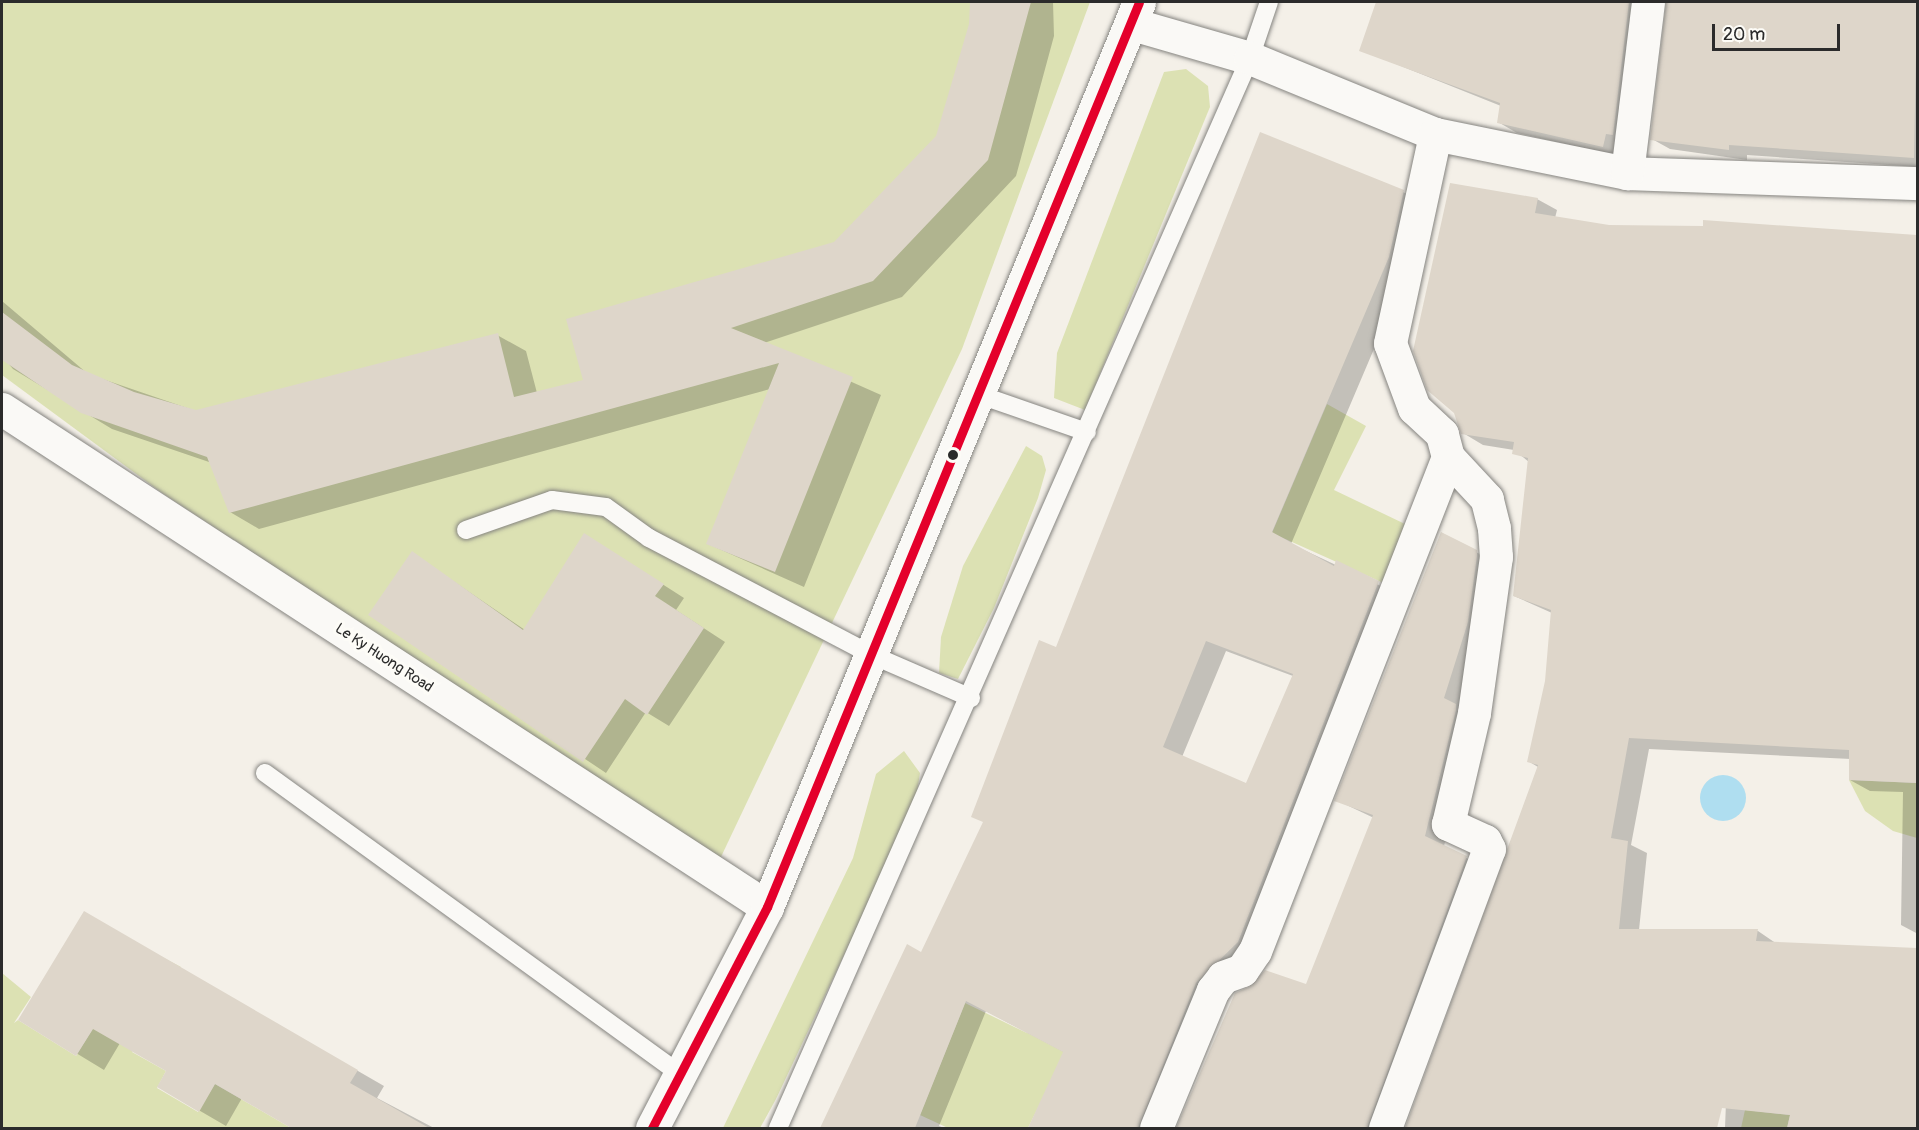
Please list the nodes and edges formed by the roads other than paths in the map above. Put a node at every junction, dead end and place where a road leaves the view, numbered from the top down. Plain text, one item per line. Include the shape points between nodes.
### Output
1 (1269, 2) edge
2 (1648, 2) edge
3 (1136, 13) edge
4 (1250, 58) junction
5 (1435, 134) junction
6 (1627, 173) junction
7 (1917, 183) edge
8 (980, 394) junction
9 (2, 409) edge
10 (1087, 432) junction
11 (1448, 457) junction
12 (466, 530) dead end
13 (872, 655) junction
14 (971, 698) junction
15 (265, 773) dead end
16 (767, 907) junction
17 (680, 1074) junction
18 (652, 1128) edge
19 (778, 1128) edge
20 (1156, 1128) edge
21 (1385, 1128) edge

1 - 4 lane
2 - 6 street
3 - 4 street
3 - 8 street
4 - 5 street
4 - 10 lane
5 - 6 street
5 - 11 street via 1390,343 1414,408 1442,434
6 - 7 street
8 - 10 lane
8 - 13 street
9 - 16 street, Le Ky Huong Road
10 - 14 lane
11 - 20 street via 1255,951 1242,970 1223,977 1213,990
11 - 21 street via 1487,499 1494,528 1496,557 1474,713 1449,824 1485,841 1489,849
12 - 13 lane via 552,500 606,507 649,538
13 - 14 lane
13 - 16 street
14 - 19 lane
15 - 17 lane
16 - 17 street
17 - 18 street

